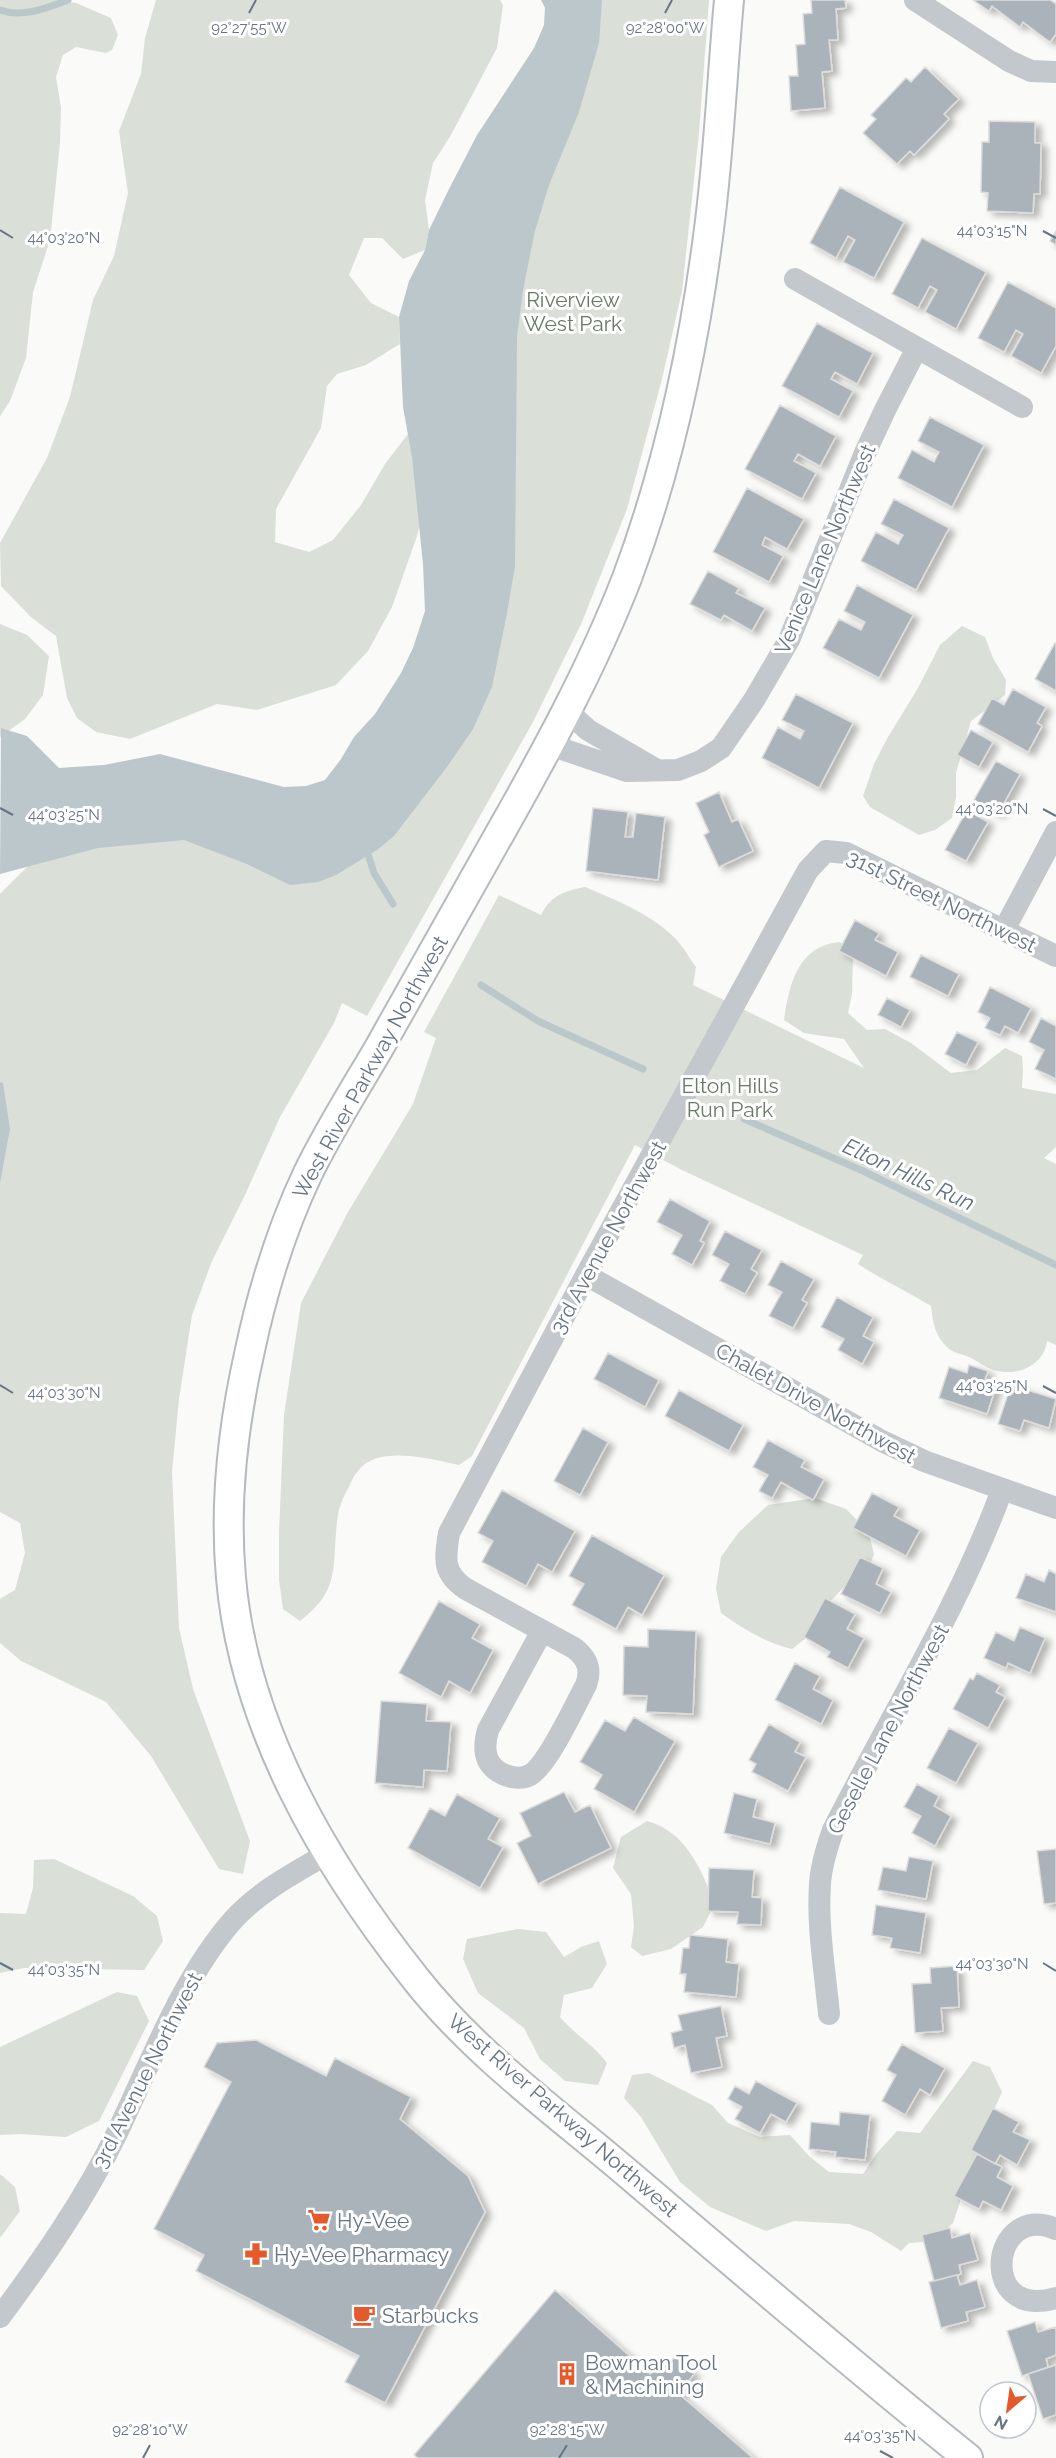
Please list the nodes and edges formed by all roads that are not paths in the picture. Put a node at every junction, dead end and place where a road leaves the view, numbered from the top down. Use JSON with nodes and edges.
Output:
{"nodes":[{"id":1,"x":729,"y":0,"type":"edge"},
{"id":2,"x":915,"y":0,"type":"edge"},
{"id":3,"x":1056,"y":72,"type":"edge"},
{"id":4,"x":795,"y":279,"type":"dead end"},
{"id":5,"x":917,"y":348,"type":"junction"},
{"id":6,"x":1022,"y":407,"type":"dead end"},
{"id":7,"x":567,"y":711,"type":"junction"},
{"id":8,"x":550,"y":745,"type":"junction"},
{"id":9,"x":658,"y":771,"type":"junction"},
{"id":10,"x":1056,"y":832,"type":"edge"},
{"id":11,"x":826,"y":851,"type":"joint"},
{"id":12,"x":1004,"y":930,"type":"junction"},
{"id":13,"x":1056,"y":956,"type":"edge"},
{"id":14,"x":586,"y":1275,"type":"junction"},
{"id":15,"x":1002,"y":1490,"type":"junction"},
{"id":16,"x":1056,"y":1508,"type":"edge"},
{"id":17,"x":542,"y":1631,"type":"junction"},
{"id":18,"x":327,"y":1854,"type":"junction"},
{"id":19,"x":828,"y":2014,"type":"dead end"},
{"id":20,"x":1056,"y":2229,"type":"edge"},
{"id":21,"x":1056,"y":2298,"type":"edge"},
{"id":22,"x":0,"y":2317,"type":"edge"},
{"id":23,"x":968,"y":2458,"type":"edge"}],
"edges":[{"from":1,"to":7,"type":"main road","name":"West River Parkway Northwest"},
{"from":2,"to":3,"type":"street"},
{"from":4,"to":5,"type":"street"},
{"from":5,"to":6,"type":"street"},
{"from":5,"to":9,"type":"street","name":"Venice Lane Northwest"},
{"from":7,"to":8,"type":"main road","name":"West River Parkway Northwest"},
{"from":7,"to":9,"type":"street"},
{"from":8,"to":9,"type":"street","name":"Venice Lane Northwest"},
{"from":8,"to":18,"type":"main road","name":"West River Parkway Northwest"},
{"from":10,"to":12,"type":"street"},
{"from":11,"to":12,"type":"street","name":"31st Street Northwest"},
{"from":11,"to":14,"type":"street","name":"3rd Avenue Northwest"},
{"from":12,"to":13,"type":"street","name":"31st Street Northwest"},
{"from":14,"to":15,"type":"street","name":"Chalet Drive Northwest"},
{"from":14,"to":17,"type":"street","name":"3rd Avenue Northwest"},
{"from":15,"to":16,"type":"street","name":"Chalet Drive Northwest"},
{"from":15,"to":19,"type":"street","name":"Geselle Lane Northwest"},
{"from":17,"to":17,"type":"street"},
{"from":18,"to":22,"type":"street","name":"3rd Avenue Northwest"},
{"from":18,"to":23,"type":"main road","name":"West River Parkway Northwest"},
{"from":20,"to":21,"type":"street"}]}
